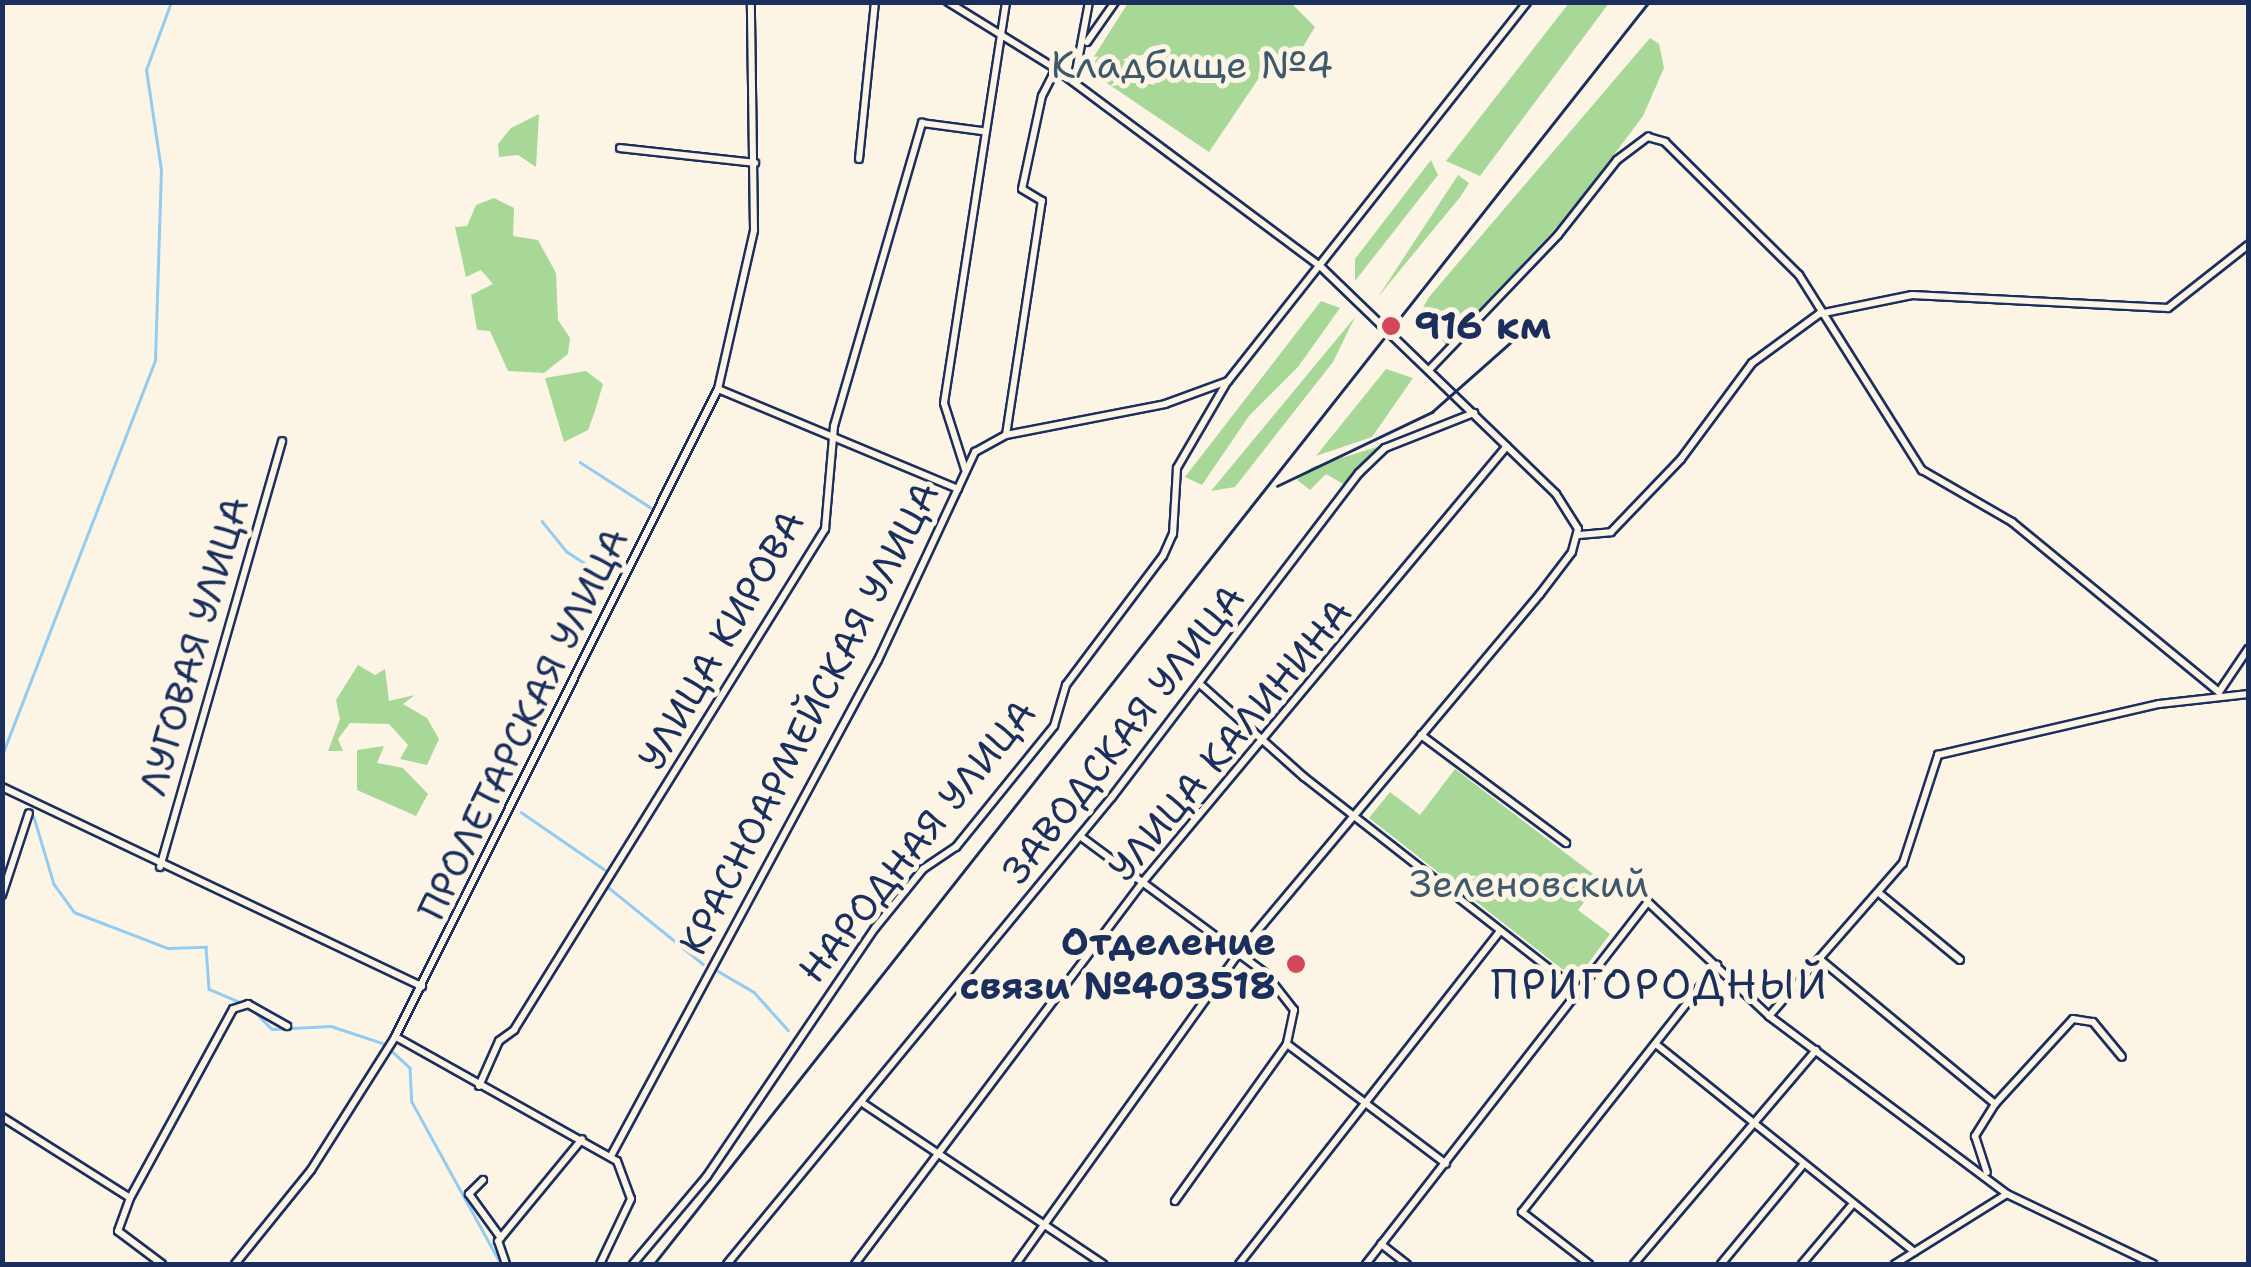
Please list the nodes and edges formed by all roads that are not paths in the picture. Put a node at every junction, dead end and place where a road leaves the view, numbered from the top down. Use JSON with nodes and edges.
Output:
{"nodes":[{"id":1,"x":751,"y":2,"type":"edge"},
{"id":2,"x":875,"y":2,"type":"edge"},
{"id":3,"x":948,"y":2,"type":"edge"},
{"id":4,"x":1006,"y":2,"type":"edge"},
{"id":5,"x":1089,"y":2,"type":"edge"},
{"id":6,"x":1115,"y":2,"type":"edge"},
{"id":7,"x":1527,"y":2,"type":"edge"},
{"id":8,"x":1000,"y":35,"type":"junction"},
{"id":9,"x":1085,"y":46,"type":"junction"},
{"id":10,"x":1056,"y":69,"type":"junction"},
{"id":11,"x":1074,"y":82,"type":"junction"},
{"id":12,"x":982,"y":132,"type":"junction"},
{"id":13,"x":620,"y":148,"type":"dead end"},
{"id":14,"x":859,"y":159,"type":"dead end"},
{"id":15,"x":756,"y":163,"type":"junction"},
{"id":16,"x":2248,"y":245,"type":"edge"},
{"id":17,"x":1320,"y":266,"type":"junction"},
{"id":18,"x":1819,"y":314,"type":"junction"},
{"id":19,"x":1430,"y":369,"type":"junction"},
{"id":20,"x":1228,"y":381,"type":"junction"},
{"id":21,"x":718,"y":388,"type":"junction"},
{"id":22,"x":1474,"y":412,"type":"junction"},
{"id":23,"x":1006,"y":435,"type":"junction"},
{"id":24,"x":839,"y":439,"type":"junction"},
{"id":25,"x":282,"y":441,"type":"dead end"},
{"id":26,"x":1507,"y":446,"type":"junction"},
{"id":27,"x":965,"y":470,"type":"junction"},
{"id":28,"x":958,"y":489,"type":"junction"},
{"id":29,"x":1578,"y":535,"type":"junction"},
{"id":30,"x":2248,"y":649,"type":"edge"},
{"id":31,"x":1202,"y":685,"type":"junction"},
{"id":32,"x":2219,"y":692,"type":"junction"},
{"id":33,"x":2248,"y":694,"type":"edge"},
{"id":34,"x":1421,"y":735,"type":"junction"},
{"id":35,"x":1263,"y":743,"type":"junction"},
{"id":36,"x":2,"y":788,"type":"edge"},
{"id":37,"x":29,"y":812,"type":"dead end"},
{"id":38,"x":1353,"y":814,"type":"junction"},
{"id":39,"x":1080,"y":836,"type":"junction"},
{"id":40,"x":1566,"y":843,"type":"dead end"},
{"id":41,"x":160,"y":867,"type":"junction"},
{"id":42,"x":1142,"y":883,"type":"junction"},
{"id":43,"x":1879,"y":893,"type":"junction"},
{"id":44,"x":2,"y":895,"type":"edge"},
{"id":45,"x":1500,"y":931,"type":"junction"},
{"id":46,"x":1238,"y":954,"type":"junction"},
{"id":47,"x":1821,"y":960,"type":"junction"},
{"id":48,"x":1960,"y":960,"type":"dead end"},
{"id":49,"x":1718,"y":965,"type":"junction"},
{"id":50,"x":422,"y":986,"type":"junction"},
{"id":51,"x":1578,"y":990,"type":"junction"},
{"id":52,"x":1769,"y":1016,"type":"junction"},
{"id":53,"x":287,"y":1026,"type":"dead end"},
{"id":54,"x":395,"y":1037,"type":"junction"},
{"id":55,"x":1286,"y":1044,"type":"junction"},
{"id":56,"x":1657,"y":1045,"type":"junction"},
{"id":57,"x":1816,"y":1050,"type":"junction"},
{"id":58,"x":2122,"y":1057,"type":"dead end"},
{"id":59,"x":479,"y":1086,"type":"junction"},
{"id":60,"x":1365,"y":1102,"type":"junction"},
{"id":61,"x":864,"y":1104,"type":"junction"},
{"id":62,"x":1995,"y":1104,"type":"junction"},
{"id":63,"x":2,"y":1117,"type":"edge"},
{"id":64,"x":1751,"y":1124,"type":"junction"},
{"id":65,"x":582,"y":1139,"type":"junction"},
{"id":66,"x":936,"y":1152,"type":"junction"},
{"id":67,"x":611,"y":1156,"type":"junction"},
{"id":68,"x":1446,"y":1164,"type":"junction"},
{"id":69,"x":1802,"y":1166,"type":"junction"},
{"id":70,"x":1990,"y":1178,"type":"junction"},
{"id":71,"x":483,"y":1180,"type":"dead end"},
{"id":72,"x":2007,"y":1194,"type":"junction"},
{"id":73,"x":130,"y":1198,"type":"junction"},
{"id":74,"x":1175,"y":1201,"type":"dead end"},
{"id":75,"x":1850,"y":1206,"type":"junction"},
{"id":76,"x":1045,"y":1222,"type":"junction"},
{"id":77,"x":501,"y":1238,"type":"junction"},
{"id":78,"x":1381,"y":1244,"type":"junction"},
{"id":79,"x":1914,"y":1252,"type":"junction"},
{"id":80,"x":162,"y":1264,"type":"edge"},
{"id":81,"x":235,"y":1264,"type":"edge"},
{"id":82,"x":506,"y":1264,"type":"edge"},
{"id":83,"x":600,"y":1264,"type":"edge"},
{"id":84,"x":633,"y":1264,"type":"edge"},
{"id":85,"x":726,"y":1264,"type":"edge"},
{"id":86,"x":855,"y":1264,"type":"edge"},
{"id":87,"x":1016,"y":1264,"type":"edge"},
{"id":88,"x":1103,"y":1264,"type":"edge"},
{"id":89,"x":1239,"y":1264,"type":"edge"},
{"id":90,"x":1366,"y":1264,"type":"edge"},
{"id":91,"x":1407,"y":1264,"type":"edge"},
{"id":92,"x":1589,"y":1264,"type":"edge"},
{"id":93,"x":1634,"y":1264,"type":"edge"},
{"id":94,"x":1721,"y":1264,"type":"edge"},
{"id":95,"x":1802,"y":1264,"type":"edge"},
{"id":96,"x":1896,"y":1264,"type":"edge"},
{"id":97,"x":2153,"y":1264,"type":"edge"}],
"edges":[{"from":1,"to":15,"type":"street","name":"ПРОЛЕТАРСКАЯ УЛИЦА"},
{"from":2,"to":14,"type":"street"},
{"from":3,"to":8,"type":"street"},
{"from":4,"to":8,"type":"street","name":"КРАСНОАРМЕЙСКАЯ УЛИЦА"},
{"from":5,"to":9,"type":"street"},
{"from":6,"to":9,"type":"street"},
{"from":7,"to":17,"type":"street","name":"НАРОДНАЯ УЛИЦА"},
{"from":8,"to":10,"type":"street"},
{"from":8,"to":12,"type":"street","name":"КРАСНОАРМЕЙСКАЯ УЛИЦА"},
{"from":9,"to":11,"type":"street"},
{"from":10,"to":11,"type":"street"},
{"from":10,"to":23,"type":"street"},
{"from":11,"to":17,"type":"street"},
{"from":12,"to":24,"type":"street","name":"УЛИЦА КИРОВА"},
{"from":12,"to":27,"type":"street","name":"КРАСНОАРМЕЙСКАЯ УЛИЦА"},
{"from":13,"to":15,"type":"street"},
{"from":15,"to":21,"type":"street","name":"ПРОЛЕТАРСКАЯ УЛИЦА"},
{"from":16,"to":18,"type":"street"},
{"from":17,"to":19,"type":"street"},
{"from":17,"to":20,"type":"street","name":"НАРОДНАЯ УЛИЦА"},
{"from":18,"to":19,"type":"street"},
{"from":18,"to":29,"type":"street"},
{"from":18,"to":32,"type":"street"},
{"from":19,"to":22,"type":"street"},
{"from":20,"to":23,"type":"street"},
{"from":20,"to":84,"type":"street","name":"НАРОДНАЯ УЛИЦА"},
{"from":21,"to":24,"type":"street"},
{"from":21,"to":50,"type":"street","name":"ПРОЛЕТАРСКАЯ УЛИЦА"},
{"from":22,"to":26,"type":"street"},
{"from":22,"to":31,"type":"street","name":"ЗАВОДСКАЯ УЛИЦА"},
{"from":23,"to":27,"type":"street"},
{"from":24,"to":28,"type":"street"},
{"from":24,"to":59,"type":"street","name":"УЛИЦА КИРОВА"},
{"from":25,"to":41,"type":"street","name":"ЛУГОВАЯ УЛИЦА"},
{"from":26,"to":29,"type":"street"},
{"from":26,"to":35,"type":"street","name":"УЛИЦА КАЛИНИНА"},
{"from":27,"to":28,"type":"street","name":"КРАСНОАРМЕЙСКАЯ УЛИЦА"},
{"from":28,"to":67,"type":"street","name":"КРАСНОАРМЕЙСКАЯ УЛИЦА"},
{"from":29,"to":34,"type":"street"},
{"from":30,"to":32,"type":"street"},
{"from":31,"to":35,"type":"street"},
{"from":31,"to":39,"type":"street","name":"ЗАВОДСКАЯ УЛИЦА"},
{"from":32,"to":33,"type":"street"},
{"from":32,"to":43,"type":"street"},
{"from":34,"to":38,"type":"street"},
{"from":34,"to":40,"type":"street"},
{"from":35,"to":38,"type":"street"},
{"from":35,"to":42,"type":"street","name":"УЛИЦА КАЛИНИНА"},
{"from":36,"to":41,"type":"street"},
{"from":37,"to":44,"type":"street"},
{"from":38,"to":45,"type":"street"},
{"from":38,"to":46,"type":"street"},
{"from":39,"to":42,"type":"street"},
{"from":39,"to":61,"type":"street","name":"ЗАВОДСКАЯ УЛИЦА"},
{"from":41,"to":50,"type":"street"},
{"from":42,"to":46,"type":"street"},
{"from":42,"to":66,"type":"street","name":"УЛИЦА КАЛИНИНА"},
{"from":43,"to":47,"type":"street"},
{"from":43,"to":48,"type":"street"},
{"from":45,"to":51,"type":"street"},
{"from":45,"to":60,"type":"street"},
{"from":46,"to":55,"type":"street"},
{"from":46,"to":76,"type":"street"},
{"from":47,"to":52,"type":"street"},
{"from":47,"to":62,"type":"street"},
{"from":49,"to":51,"type":"street"},
{"from":49,"to":52,"type":"street"},
{"from":49,"to":56,"type":"street"},
{"from":50,"to":54,"type":"street","name":"ПРОЛЕТАРСКАЯ УЛИЦА"},
{"from":51,"to":68,"type":"street"},
{"from":52,"to":57,"type":"street"},
{"from":53,"to":73,"type":"street"},
{"from":54,"to":59,"type":"street"},
{"from":54,"to":81,"type":"street","name":"ПРОЛЕТАРСКАЯ УЛИЦА"},
{"from":55,"to":60,"type":"street"},
{"from":55,"to":74,"type":"street"},
{"from":56,"to":64,"type":"street"},
{"from":56,"to":92,"type":"street"},
{"from":57,"to":64,"type":"street"},
{"from":57,"to":70,"type":"street"},
{"from":58,"to":62,"type":"street"},
{"from":59,"to":65,"type":"street"},
{"from":60,"to":68,"type":"street"},
{"from":60,"to":89,"type":"street"},
{"from":61,"to":66,"type":"street"},
{"from":61,"to":85,"type":"street","name":"ЗАВОДСКАЯ УЛИЦА"},
{"from":62,"to":70,"type":"street"},
{"from":63,"to":73,"type":"street"},
{"from":64,"to":69,"type":"street"},
{"from":64,"to":93,"type":"street"},
{"from":65,"to":67,"type":"street"},
{"from":65,"to":77,"type":"street"},
{"from":66,"to":76,"type":"street"},
{"from":66,"to":86,"type":"street","name":"УЛИЦА КАЛИНИНА"},
{"from":67,"to":83,"type":"street"},
{"from":68,"to":78,"type":"street"},
{"from":69,"to":75,"type":"street"},
{"from":69,"to":94,"type":"street"},
{"from":70,"to":72,"type":"street"},
{"from":71,"to":77,"type":"street"},
{"from":72,"to":79,"type":"street"},
{"from":72,"to":97,"type":"street"},
{"from":73,"to":80,"type":"street"},
{"from":75,"to":79,"type":"street"},
{"from":75,"to":95,"type":"street"},
{"from":76,"to":87,"type":"street"},
{"from":76,"to":88,"type":"street"},
{"from":77,"to":82,"type":"street"},
{"from":78,"to":90,"type":"street"},
{"from":78,"to":91,"type":"street"},
{"from":79,"to":96,"type":"street"}]}
